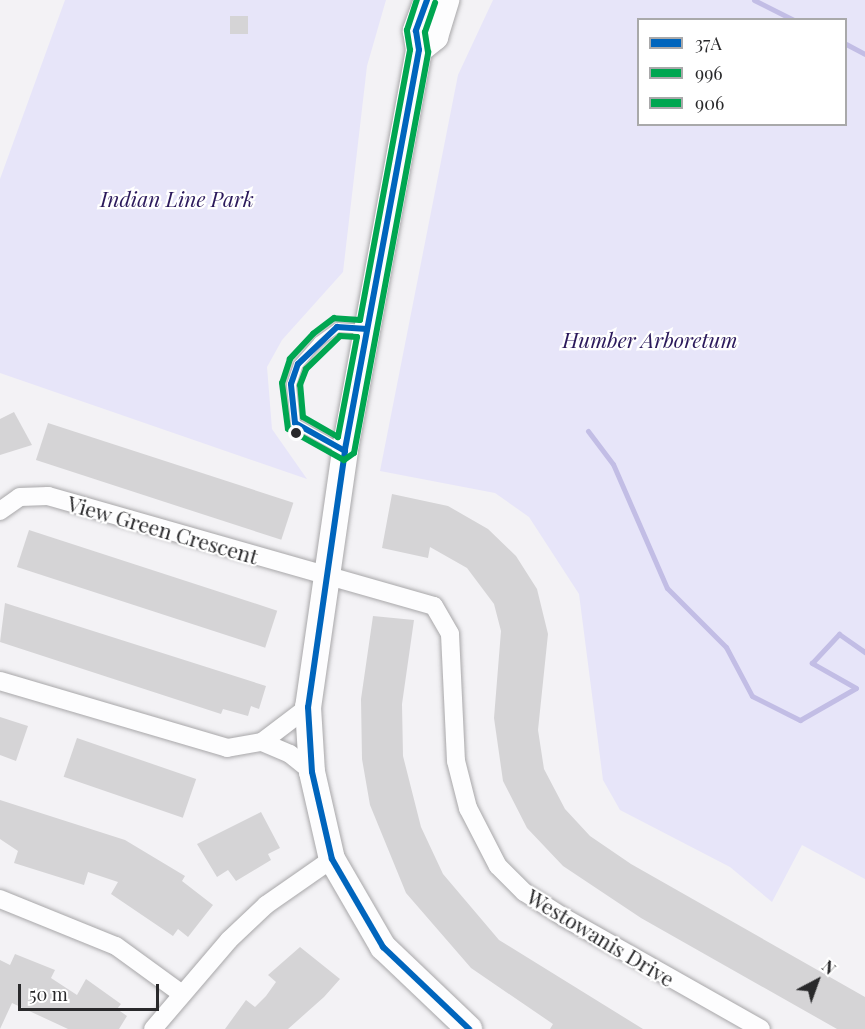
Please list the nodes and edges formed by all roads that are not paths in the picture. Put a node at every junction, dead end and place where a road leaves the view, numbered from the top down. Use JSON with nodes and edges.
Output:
{"nodes":[{"id":1,"x":427,"y":0,"type":"edge"},
{"id":2,"x":446,"y":0,"type":"edge"},
{"id":3,"x":419,"y":50,"type":"junction"},
{"id":4,"x":367,"y":329,"type":"junction"},
{"id":5,"x":345,"y":451,"type":"junction"},
{"id":6,"x":0,"y":511,"type":"edge"},
{"id":7,"x":330,"y":575,"type":"junction"},
{"id":8,"x":0,"y":681,"type":"edge"},
{"id":9,"x":309,"y":707,"type":"junction"},
{"id":10,"x":262,"y":742,"type":"junction"},
{"id":11,"x":312,"y":772,"type":"junction"},
{"id":12,"x":332,"y":860,"type":"junction"},
{"id":13,"x":0,"y":899,"type":"edge"},
{"id":14,"x":182,"y":994,"type":"junction"},
{"id":15,"x":461,"y":1027,"type":"edge"},
{"id":16,"x":153,"y":1029,"type":"edge"},
{"id":17,"x":761,"y":1029,"type":"edge"}],
"edges":[{"from":1,"to":3,"type":"street"},
{"from":2,"to":3,"type":"street"},
{"from":3,"to":4,"type":"street"},
{"from":4,"to":5,"type":"street"},
{"from":4,"to":5,"type":"lane"},
{"from":5,"to":7,"type":"street"},
{"from":6,"to":7,"type":"street","name":"View Green Crescent"},
{"from":7,"to":9,"type":"street"},
{"from":7,"to":17,"type":"street","name":"Westowanis Drive"},
{"from":8,"to":10,"type":"street"},
{"from":9,"to":10,"type":"street"},
{"from":9,"to":11,"type":"street"},
{"from":10,"to":11,"type":"street"},
{"from":11,"to":12,"type":"street"},
{"from":12,"to":14,"type":"street"},
{"from":12,"to":15,"type":"street"},
{"from":13,"to":14,"type":"street"},
{"from":14,"to":16,"type":"street"}]}
